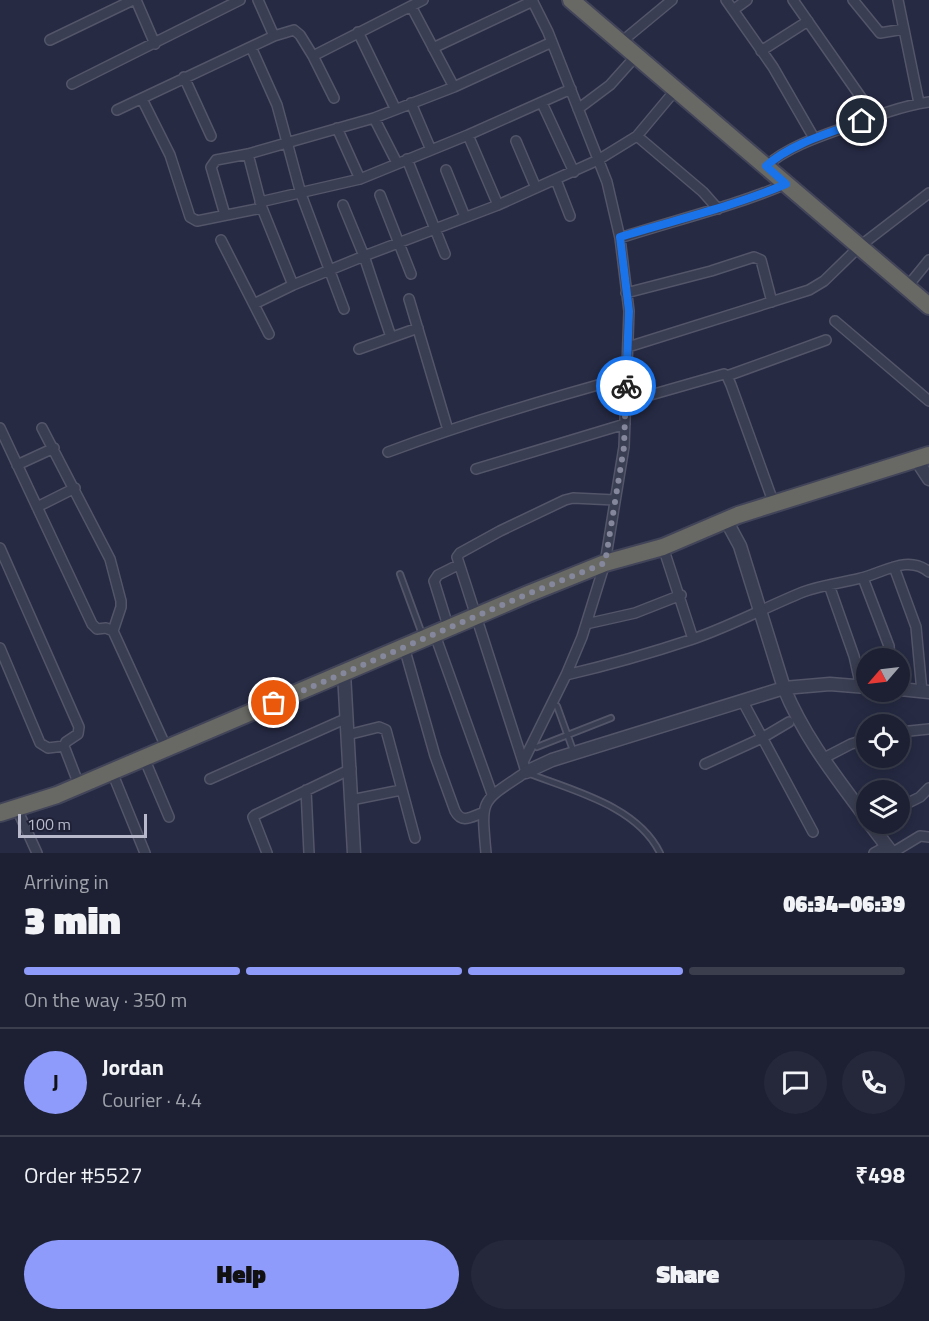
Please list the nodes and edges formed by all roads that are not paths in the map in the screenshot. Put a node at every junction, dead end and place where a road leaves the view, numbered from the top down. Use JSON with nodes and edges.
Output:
{"nodes":[{"id":1,"x":134,"y":0,"type":"edge"},
{"id":2,"x":240,"y":0,"type":"edge"},
{"id":3,"x":258,"y":0,"type":"edge"},
{"id":4,"x":423,"y":0,"type":"edge"},
{"id":5,"x":571,"y":0,"type":"edge"},
{"id":6,"x":583,"y":0,"type":"edge"},
{"id":7,"x":672,"y":0,"type":"edge"},
{"id":8,"x":726,"y":0,"type":"edge"},
{"id":9,"x":747,"y":0,"type":"edge"},
{"id":10,"x":793,"y":0,"type":"edge"},
{"id":11,"x":854,"y":0,"type":"edge"},
{"id":12,"x":898,"y":0,"type":"edge"},
{"id":13,"x":532,"y":1,"type":"edge"},
{"id":14,"x":411,"y":6,"type":"junction"},
{"id":15,"x":733,"y":10,"type":"junction"},
{"id":16,"x":808,"y":21,"type":"junction"},
{"id":17,"x":904,"y":29,"type":"junction"},
{"id":18,"x":358,"y":32,"type":"junction"},
{"id":19,"x":274,"y":36,"type":"junction"},
{"id":20,"x":50,"y":40,"type":"dead end"},
{"id":21,"x":623,"y":40,"type":"junction"},
{"id":22,"x":552,"y":42,"type":"junction"},
{"id":23,"x":155,"y":44,"type":"junction"},
{"id":24,"x":251,"y":47,"type":"junction"},
{"id":25,"x":433,"y":48,"type":"junction"},
{"id":26,"x":761,"y":51,"type":"junction"},
{"id":27,"x":313,"y":56,"type":"junction"},
{"id":28,"x":636,"y":56,"type":"junction"},
{"id":29,"x":184,"y":77,"type":"junction"},
{"id":30,"x":72,"y":84,"type":"dead end"},
{"id":31,"x":454,"y":87,"type":"junction"},
{"id":32,"x":678,"y":87,"type":"junction"},
{"id":33,"x":571,"y":89,"type":"junction"},
{"id":34,"x":334,"y":98,"type":"dead end"},
{"id":35,"x":142,"y":99,"type":"junction"},
{"id":36,"x":929,"y":102,"type":"edge"},
{"id":37,"x":411,"y":103,"type":"junction"},
{"id":38,"x":542,"y":103,"type":"junction"},
{"id":39,"x":919,"y":103,"type":"junction"},
{"id":40,"x":395,"y":108,"type":"junction"},
{"id":41,"x":578,"y":109,"type":"junction"},
{"id":42,"x":117,"y":110,"type":"dead end"},
{"id":43,"x":874,"y":116,"type":"junction"},
{"id":44,"x":374,"y":118,"type":"junction"},
{"id":45,"x":338,"y":128,"type":"junction"},
{"id":46,"x":468,"y":135,"type":"junction"},
{"id":47,"x":210,"y":136,"type":"dead end"},
{"id":48,"x":637,"y":136,"type":"junction"},
{"id":49,"x":814,"y":138,"type":"junction"},
{"id":50,"x":516,"y":141,"type":"dead end"},
{"id":51,"x":287,"y":142,"type":"junction"},
{"id":52,"x":431,"y":150,"type":"junction"},
{"id":53,"x":248,"y":154,"type":"junction"},
{"id":54,"x":407,"y":159,"type":"junction"},
{"id":55,"x":598,"y":160,"type":"junction"},
{"id":56,"x":397,"y":163,"type":"junction"},
{"id":57,"x":769,"y":164,"type":"junction"},
{"id":58,"x":446,"y":170,"type":"dead end"},
{"id":59,"x":574,"y":172,"type":"junction"},
{"id":60,"x":360,"y":179,"type":"junction"},
{"id":61,"x":555,"y":180,"type":"junction"},
{"id":62,"x":786,"y":184,"type":"junction"},
{"id":63,"x":536,"y":188,"type":"junction"},
{"id":64,"x":929,"y":193,"type":"edge"},
{"id":65,"x":301,"y":194,"type":"junction"},
{"id":66,"x":380,"y":195,"type":"dead end"},
{"id":67,"x":261,"y":205,"type":"junction"},
{"id":68,"x":343,"y":205,"type":"dead end"},
{"id":69,"x":498,"y":205,"type":"junction"},
{"id":70,"x":718,"y":209,"type":"junction"},
{"id":71,"x":225,"y":215,"type":"junction"},
{"id":72,"x":570,"y":216,"type":"dead end"},
{"id":73,"x":465,"y":217,"type":"junction"},
{"id":74,"x":435,"y":229,"type":"junction"},
{"id":75,"x":620,"y":237,"type":"junction"},
{"id":76,"x":221,"y":240,"type":"dead end"},
{"id":77,"x":400,"y":242,"type":"junction"},
{"id":78,"x":863,"y":244,"type":"junction"},
{"id":79,"x":445,"y":254,"type":"dead end"},
{"id":80,"x":364,"y":256,"type":"junction"},
{"id":81,"x":929,"y":260,"type":"edge"},
{"id":82,"x":330,"y":271,"type":"junction"},
{"id":83,"x":411,"y":274,"type":"dead end"},
{"id":84,"x":909,"y":284,"type":"junction"},
{"id":85,"x":293,"y":285,"type":"junction"},
{"id":86,"x":626,"y":292,"type":"junction"},
{"id":87,"x":929,"y":295,"type":"edge"},
{"id":88,"x":409,"y":299,"type":"dead end"},
{"id":89,"x":772,"y":302,"type":"junction"},
{"id":90,"x":254,"y":304,"type":"junction"},
{"id":91,"x":929,"y":306,"type":"edge"},
{"id":92,"x":344,"y":309,"type":"dead end"},
{"id":93,"x":836,"y":321,"type":"dead end"},
{"id":94,"x":418,"y":328,"type":"junction"},
{"id":95,"x":269,"y":334,"type":"dead end"},
{"id":96,"x":391,"y":337,"type":"junction"},
{"id":97,"x":826,"y":340,"type":"dead end"},
{"id":98,"x":628,"y":347,"type":"junction"},
{"id":99,"x":359,"y":349,"type":"dead end"},
{"id":100,"x":727,"y":376,"type":"junction"},
{"id":101,"x":627,"y":377,"type":"junction"},
{"id":102,"x":929,"y":401,"type":"edge"},
{"id":103,"x":626,"y":402,"type":"junction"},
{"id":104,"x":625,"y":424,"type":"junction"},
{"id":105,"x":0,"y":428,"type":"edge"},
{"id":106,"x":42,"y":428,"type":"dead end"},
{"id":107,"x":448,"y":430,"type":"junction"},
{"id":108,"x":54,"y":448,"type":"junction"},
{"id":109,"x":388,"y":452,"type":"dead end"},
{"id":110,"x":922,"y":457,"type":"edge"},
{"id":111,"x":17,"y":465,"type":"junction"},
{"id":112,"x":476,"y":469,"type":"dead end"},
{"id":113,"x":929,"y":478,"type":"edge"},
{"id":114,"x":75,"y":488,"type":"junction"},
{"id":115,"x":615,"y":500,"type":"junction"},
{"id":116,"x":774,"y":504,"type":"junction"},
{"id":117,"x":37,"y":507,"type":"junction"},
{"id":118,"x":726,"y":520,"type":"junction"},
{"id":119,"x":663,"y":547,"type":"junction"},
{"id":120,"x":0,"y":548,"type":"edge"},
{"id":121,"x":605,"y":563,"type":"junction"},
{"id":122,"x":458,"y":565,"type":"junction"},
{"id":123,"x":894,"y":567,"type":"junction"},
{"id":124,"x":929,"y":572,"type":"edge"},
{"id":125,"x":400,"y":574,"type":"dead end"},
{"id":126,"x":863,"y":578,"type":"junction"},
{"id":127,"x":829,"y":585,"type":"junction"},
{"id":128,"x":681,"y":595,"type":"junction"},
{"id":129,"x":761,"y":611,"type":"junction"},
{"id":130,"x":475,"y":618,"type":"junction"},
{"id":131,"x":586,"y":624,"type":"junction"},
{"id":132,"x":113,"y":631,"type":"junction"},
{"id":133,"x":436,"y":634,"type":"junction"},
{"id":134,"x":693,"y":639,"type":"junction"},
{"id":135,"x":404,"y":647,"type":"junction"},
{"id":136,"x":0,"y":648,"type":"edge"},
{"id":137,"x":889,"y":648,"type":"edge"},
{"id":138,"x":856,"y":662,"type":"edge"},
{"id":139,"x":344,"y":673,"type":"junction"},
{"id":140,"x":566,"y":675,"type":"junction"},
{"id":141,"x":856,"y":686,"type":"edge"},
{"id":142,"x":784,"y":688,"type":"junction"},
{"id":143,"x":910,"y":690,"type":"edge"},
{"id":144,"x":925,"y":692,"type":"edge"},
{"id":145,"x":742,"y":700,"type":"junction"},
{"id":146,"x":557,"y":706,"type":"dead end"},
{"id":147,"x":611,"y":718,"type":"dead end"},
{"id":148,"x":345,"y":719,"type":"junction"},
{"id":149,"x":789,"y":722,"type":"dead end"},
{"id":150,"x":929,"y":729,"type":"edge"},
{"id":151,"x":910,"y":731,"type":"edge"},
{"id":152,"x":347,"y":735,"type":"junction"},
{"id":153,"x":568,"y":736,"type":"junction"},
{"id":154,"x":762,"y":738,"type":"junction"},
{"id":155,"x":856,"y":743,"type":"edge"},
{"id":156,"x":64,"y":746,"type":"junction"},
{"id":157,"x":537,"y":747,"type":"dead end"},
{"id":158,"x":167,"y":749,"type":"junction"},
{"id":159,"x":574,"y":753,"type":"junction"},
{"id":160,"x":144,"y":758,"type":"junction"},
{"id":161,"x":822,"y":759,"type":"junction"},
{"id":162,"x":705,"y":764,"type":"dead end"},
{"id":163,"x":525,"y":767,"type":"junction"},
{"id":164,"x":351,"y":769,"type":"junction"},
{"id":165,"x":112,"y":772,"type":"junction"},
{"id":166,"x":210,"y":779,"type":"dead end"},
{"id":167,"x":79,"y":786,"type":"junction"},
{"id":168,"x":929,"y":788,"type":"edge"},
{"id":169,"x":306,"y":790,"type":"junction"},
{"id":170,"x":401,"y":790,"type":"junction"},
{"id":171,"x":492,"y":794,"type":"junction"},
{"id":172,"x":351,"y":800,"type":"junction"},
{"id":173,"x":910,"y":802,"type":"edge"},
{"id":174,"x":856,"y":804,"type":"edge"},
{"id":175,"x":5,"y":811,"type":"edge"},
{"id":176,"x":482,"y":813,"type":"junction"},
{"id":177,"x":169,"y":817,"type":"dead end"},
{"id":178,"x":813,"y":832,"type":"dead end"},
{"id":179,"x":877,"y":834,"type":"edge"},
{"id":180,"x":927,"y":835,"type":"edge"},
{"id":181,"x":415,"y":838,"type":"dead end"},
{"id":182,"x":890,"y":851,"type":"edge"},
{"id":183,"x":37,"y":853,"type":"edge"},
{"id":184,"x":145,"y":853,"type":"edge"},
{"id":185,"x":267,"y":853,"type":"edge"},
{"id":186,"x":309,"y":853,"type":"edge"},
{"id":187,"x":354,"y":853,"type":"edge"},
{"id":188,"x":486,"y":853,"type":"edge"},
{"id":189,"x":660,"y":853,"type":"edge"},
{"id":190,"x":874,"y":853,"type":"edge"}],
"edges":[{"from":1,"to":20,"type":"street"},
{"from":1,"to":23,"type":"street"},
{"from":2,"to":23,"type":"street"},
{"from":3,"to":19,"type":"street"},
{"from":4,"to":14,"type":"street"},
{"from":5,"to":21,"type":"highway"},
{"from":6,"to":21,"type":"highway"},
{"from":7,"to":21,"type":"street"},
{"from":8,"to":15,"type":"street"},
{"from":9,"to":15,"type":"street"},
{"from":10,"to":16,"type":"street"},
{"from":11,"to":17,"type":"street"},
{"from":12,"to":17,"type":"street"},
{"from":13,"to":22,"type":"street"},
{"from":13,"to":25,"type":"street"},
{"from":14,"to":18,"type":"street"},
{"from":14,"to":25,"type":"street"},
{"from":15,"to":26,"type":"street"},
{"from":16,"to":26,"type":"street"},
{"from":16,"to":43,"type":"street"},
{"from":17,"to":39,"type":"street"},
{"from":18,"to":27,"type":"street"},
{"from":18,"to":40,"type":"street"},
{"from":19,"to":24,"type":"street"},
{"from":19,"to":27,"type":"street"},
{"from":21,"to":28,"type":"highway"},
{"from":21,"to":32,"type":"highway"},
{"from":22,"to":31,"type":"street"},
{"from":22,"to":33,"type":"street"},
{"from":23,"to":30,"type":"street"},
{"from":24,"to":29,"type":"street"},
{"from":24,"to":51,"type":"street"},
{"from":25,"to":31,"type":"street"},
{"from":26,"to":49,"type":"street"},
{"from":27,"to":34,"type":"street"},
{"from":28,"to":32,"type":"highway"},
{"from":28,"to":41,"type":"street"},
{"from":29,"to":35,"type":"street"},
{"from":29,"to":47,"type":"street"},
{"from":31,"to":37,"type":"street"},
{"from":32,"to":48,"type":"street"},
{"from":32,"to":57,"type":"highway"},
{"from":33,"to":38,"type":"street"},
{"from":33,"to":41,"type":"street"},
{"from":35,"to":42,"type":"street"},
{"from":35,"to":71,"type":"street"},
{"from":36,"to":39,"type":"street"},
{"from":37,"to":40,"type":"street"},
{"from":37,"to":52,"type":"street"},
{"from":38,"to":46,"type":"street"},
{"from":38,"to":59,"type":"street"},
{"from":39,"to":43,"type":"street"},
{"from":40,"to":44,"type":"street"},
{"from":41,"to":55,"type":"street"},
{"from":43,"to":49,"type":"street"},
{"from":44,"to":45,"type":"street"},
{"from":44,"to":56,"type":"street"},
{"from":45,"to":51,"type":"street"},
{"from":45,"to":60,"type":"street"},
{"from":46,"to":52,"type":"street"},
{"from":46,"to":69,"type":"street"},
{"from":48,"to":55,"type":"street"},
{"from":48,"to":70,"type":"street"},
{"from":49,"to":57,"type":"street"},
{"from":50,"to":63,"type":"street"},
{"from":51,"to":53,"type":"street"},
{"from":51,"to":65,"type":"street"},
{"from":52,"to":54,"type":"street"},
{"from":53,"to":67,"type":"street"},
{"from":53,"to":71,"type":"street"},
{"from":54,"to":56,"type":"street"},
{"from":54,"to":74,"type":"street"},
{"from":55,"to":59,"type":"street"},
{"from":55,"to":75,"type":"street"},
{"from":56,"to":60,"type":"street"},
{"from":57,"to":62,"type":"highway"},
{"from":57,"to":78,"type":"highway"},
{"from":58,"to":73,"type":"street"},
{"from":59,"to":61,"type":"street"},
{"from":60,"to":65,"type":"street"},
{"from":61,"to":63,"type":"street"},
{"from":61,"to":72,"type":"street"},
{"from":62,"to":70,"type":"street"},
{"from":62,"to":78,"type":"highway"},
{"from":63,"to":69,"type":"street"},
{"from":64,"to":78,"type":"street"},
{"from":65,"to":67,"type":"street"},
{"from":65,"to":82,"type":"street"},
{"from":66,"to":77,"type":"street"},
{"from":67,"to":71,"type":"street"},
{"from":67,"to":85,"type":"street"},
{"from":68,"to":80,"type":"street"},
{"from":69,"to":73,"type":"street"},
{"from":70,"to":75,"type":"street"},
{"from":73,"to":74,"type":"street"},
{"from":74,"to":77,"type":"street"},
{"from":74,"to":79,"type":"street"},
{"from":75,"to":86,"type":"street"},
{"from":76,"to":90,"type":"street"},
{"from":77,"to":80,"type":"street"},
{"from":77,"to":83,"type":"street"},
{"from":78,"to":84,"type":"highway"},
{"from":78,"to":89,"type":"street"},
{"from":80,"to":82,"type":"street"},
{"from":80,"to":96,"type":"street"},
{"from":81,"to":84,"type":"street"},
{"from":82,"to":85,"type":"street"},
{"from":82,"to":92,"type":"street"},
{"from":84,"to":87,"type":"highway"},
{"from":84,"to":91,"type":"highway"},
{"from":85,"to":90,"type":"street"},
{"from":86,"to":89,"type":"street"},
{"from":86,"to":98,"type":"street"},
{"from":88,"to":94,"type":"street"},
{"from":89,"to":98,"type":"street"},
{"from":90,"to":95,"type":"street"},
{"from":93,"to":102,"type":"street"},
{"from":94,"to":96,"type":"street"},
{"from":94,"to":107,"type":"street"},
{"from":96,"to":99,"type":"street"},
{"from":97,"to":100,"type":"street"},
{"from":98,"to":101,"type":"street"},
{"from":100,"to":103,"type":"street"},
{"from":100,"to":116,"type":"street"},
{"from":101,"to":103,"type":"street"},
{"from":101,"to":107,"type":"street"},
{"from":103,"to":104,"type":"street"},
{"from":104,"to":112,"type":"street"},
{"from":104,"to":115,"type":"street"},
{"from":105,"to":111,"type":"street"},
{"from":106,"to":108,"type":"street"},
{"from":107,"to":109,"type":"street"},
{"from":108,"to":111,"type":"street"},
{"from":108,"to":114,"type":"street"},
{"from":110,"to":113,"type":"street"},
{"from":110,"to":116,"type":"highway"},
{"from":111,"to":117,"type":"street"},
{"from":114,"to":117,"type":"street"},
{"from":114,"to":132,"type":"street"},
{"from":115,"to":121,"type":"street"},
{"from":115,"to":122,"type":"street"},
{"from":116,"to":118,"type":"highway"},
{"from":117,"to":132,"type":"street"},
{"from":118,"to":119,"type":"highway"},
{"from":118,"to":129,"type":"street"},
{"from":119,"to":121,"type":"highway"},
{"from":119,"to":128,"type":"street"},
{"from":120,"to":156,"type":"street"},
{"from":121,"to":130,"type":"highway"},
{"from":121,"to":131,"type":"street"},
{"from":122,"to":130,"type":"street"},
{"from":122,"to":133,"type":"street"},
{"from":123,"to":124,"type":"street"},
{"from":123,"to":126,"type":"street"},
{"from":123,"to":144,"type":"street"},
{"from":125,"to":133,"type":"lane"},
{"from":126,"to":127,"type":"street"},
{"from":126,"to":137,"type":"street"},
{"from":127,"to":129,"type":"street"},
{"from":127,"to":138,"type":"street"},
{"from":128,"to":131,"type":"street"},
{"from":128,"to":134,"type":"street"},
{"from":129,"to":134,"type":"street"},
{"from":129,"to":142,"type":"street"},
{"from":130,"to":133,"type":"highway"},
{"from":130,"to":163,"type":"street"},
{"from":131,"to":140,"type":"street"},
{"from":132,"to":158,"type":"street"},
{"from":133,"to":135,"type":"highway"},
{"from":133,"to":171,"type":"street"},
{"from":134,"to":140,"type":"street"},
{"from":135,"to":139,"type":"highway"},
{"from":135,"to":176,"type":"street"},
{"from":136,"to":156,"type":"street"},
{"from":139,"to":148,"type":"street"},
{"from":139,"to":158,"type":"highway"},
{"from":140,"to":163,"type":"street"},
{"from":141,"to":142,"type":"street"},
{"from":142,"to":145,"type":"street"},
{"from":142,"to":161,"type":"street"},
{"from":143,"to":144,"type":"street"},
{"from":145,"to":154,"type":"street"},
{"from":145,"to":159,"type":"street"},
{"from":146,"to":153,"type":"lane"},
{"from":147,"to":153,"type":"lane"},
{"from":148,"to":152,"type":"street"},
{"from":148,"to":166,"type":"street"},
{"from":149,"to":154,"type":"street"},
{"from":150,"to":151,"type":"street"},
{"from":152,"to":164,"type":"street"},
{"from":152,"to":170,"type":"street"},
{"from":153,"to":157,"type":"lane"},
{"from":153,"to":159,"type":"lane"},
{"from":154,"to":162,"type":"street"},
{"from":154,"to":178,"type":"street"},
{"from":155,"to":161,"type":"street"},
{"from":156,"to":167,"type":"street"},
{"from":158,"to":160,"type":"highway"},
{"from":159,"to":163,"type":"street"},
{"from":160,"to":165,"type":"highway"},
{"from":160,"to":177,"type":"street"},
{"from":161,"to":174,"type":"street"},
{"from":163,"to":171,"type":"street"},
{"from":163,"to":189,"type":"lane"},
{"from":164,"to":169,"type":"street"},
{"from":164,"to":172,"type":"street"},
{"from":165,"to":167,"type":"highway"},
{"from":165,"to":184,"type":"street"},
{"from":167,"to":175,"type":"highway"},
{"from":168,"to":173,"type":"street"},
{"from":169,"to":185,"type":"street"},
{"from":169,"to":186,"type":"street"},
{"from":170,"to":172,"type":"street"},
{"from":170,"to":181,"type":"street"},
{"from":171,"to":176,"type":"street"},
{"from":172,"to":187,"type":"street"},
{"from":175,"to":183,"type":"street"},
{"from":176,"to":188,"type":"street"},
{"from":179,"to":182,"type":"street"},
{"from":180,"to":182,"type":"street"},
{"from":182,"to":190,"type":"street"}]}
